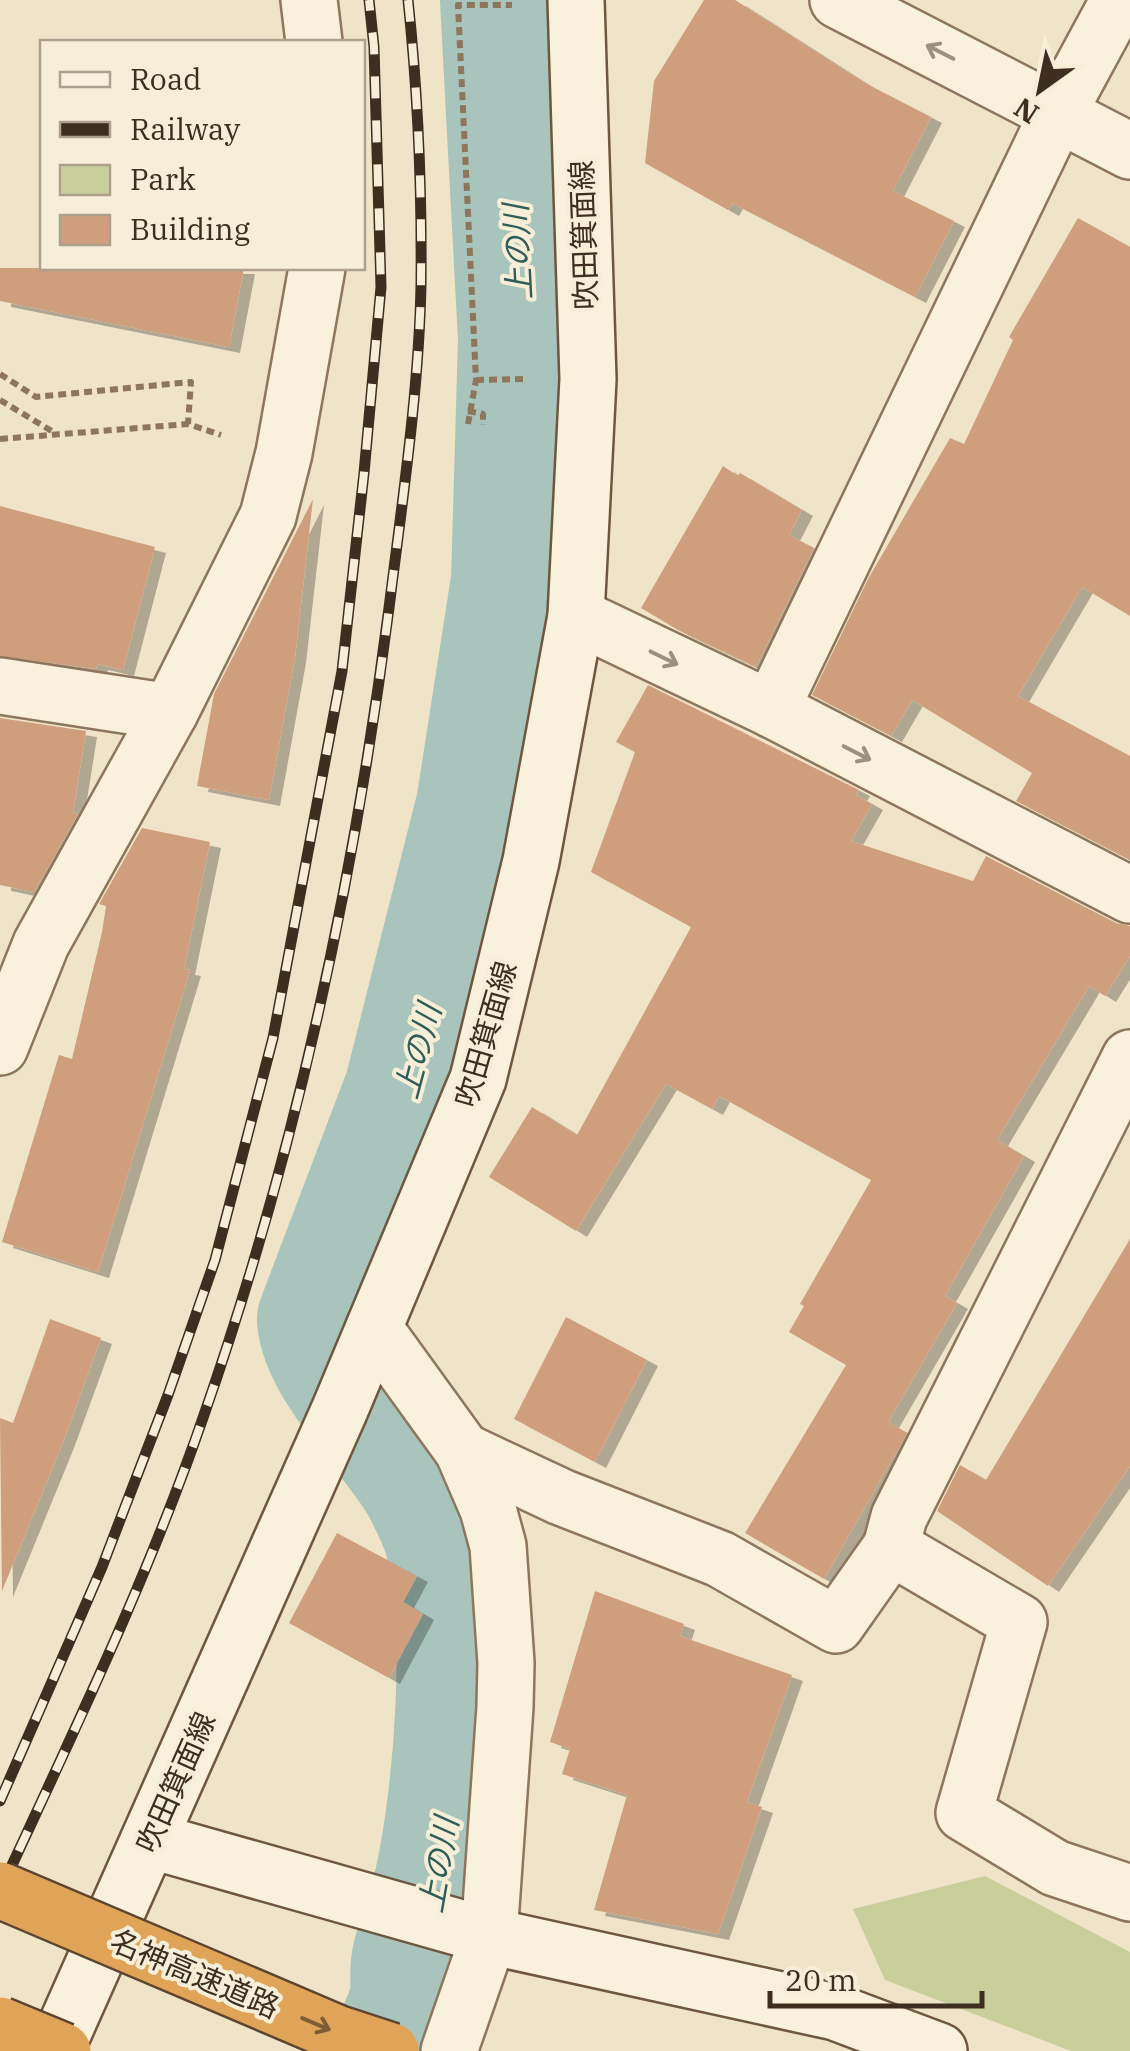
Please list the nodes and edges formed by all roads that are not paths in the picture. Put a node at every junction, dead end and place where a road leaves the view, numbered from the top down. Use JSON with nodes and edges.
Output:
{"nodes":[{"id":1,"x":309,"y":0,"type":"edge"},
{"id":2,"x":838,"y":0,"type":"edge"},
{"id":3,"x":1119,"y":0,"type":"edge"},
{"id":4,"x":551,"y":2,"type":"edge"},
{"id":5,"x":314,"y":40,"type":"edge"},
{"id":6,"x":1058,"y":112,"type":"junction"},
{"id":7,"x":1130,"y":151,"type":"edge"},
{"id":8,"x":317,"y":270,"type":"edge"},
{"id":9,"x":576,"y":616,"type":"junction"},
{"id":10,"x":0,"y":686,"type":"edge"},
{"id":11,"x":771,"y":709,"type":"junction"},
{"id":12,"x":170,"y":712,"type":"junction"},
{"id":13,"x":1130,"y":895,"type":"edge"},
{"id":14,"x":21,"y":938,"type":"edge"},
{"id":15,"x":0,"y":1047,"type":"edge"},
{"id":16,"x":1130,"y":1058,"type":"edge"},
{"id":17,"x":369,"y":1339,"type":"junction"},
{"id":18,"x":463,"y":1452,"type":"junction"},
{"id":19,"x":891,"y":1547,"type":"junction"},
{"id":20,"x":149,"y":1840,"type":"junction"},
{"id":21,"x":0,"y":1890,"type":"edge"},
{"id":22,"x":1130,"y":1893,"type":"edge"},
{"id":23,"x":472,"y":1930,"type":"junction"},
{"id":24,"x":0,"y":2025,"type":"edge"},
{"id":25,"x":55,"y":2051,"type":"edge"},
{"id":26,"x":64,"y":2051,"type":"edge"},
{"id":27,"x":391,"y":2051,"type":"edge"},
{"id":28,"x":449,"y":2051,"type":"edge"},
{"id":29,"x":939,"y":2051,"type":"edge"}],
"edges":[{"from":1,"to":5,"type":"street"},
{"from":6,"to":2,"type":"street","one_way":true},
{"from":3,"to":6,"type":"street"},
{"from":4,"to":9,"type":"street","name":"吹田箕面線"},
{"from":6,"to":7,"type":"street"},
{"from":6,"to":11,"type":"street"},
{"from":8,"to":12,"type":"street"},
{"from":9,"to":11,"type":"street","one_way":true},
{"from":9,"to":17,"type":"street","name":"吹田箕面線"},
{"from":10,"to":12,"type":"street"},
{"from":11,"to":13,"type":"street","one_way":true},
{"from":12,"to":14,"type":"street"},
{"from":14,"to":15,"type":"street"},
{"from":16,"to":19,"type":"street"},
{"from":17,"to":18,"type":"street"},
{"from":17,"to":20,"type":"street","name":"吹田箕面線"},
{"from":18,"to":19,"type":"street"},
{"from":18,"to":23,"type":"street"},
{"from":19,"to":22,"type":"street"},
{"from":20,"to":23,"type":"street"},
{"from":20,"to":25,"type":"street","name":"吹田箕面線"},
{"from":21,"to":27,"type":"highway","name":"名神高速道路","one_way":true,"bridge":true},
{"from":23,"to":28,"type":"street"},
{"from":23,"to":29,"type":"street"},
{"from":24,"to":26,"type":"highway","bridge":true}]}
